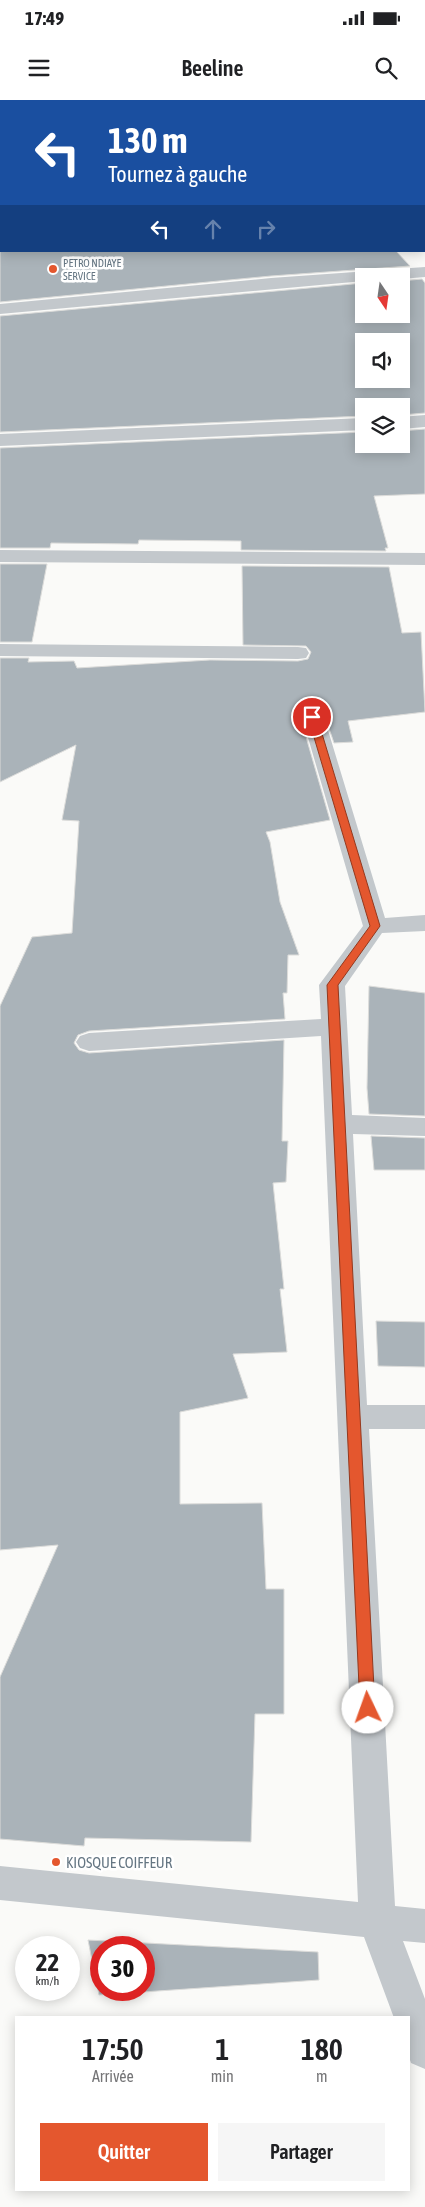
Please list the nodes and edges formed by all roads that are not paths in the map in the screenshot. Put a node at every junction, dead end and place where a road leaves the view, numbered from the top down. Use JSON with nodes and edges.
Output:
{"nodes":[{"id":1,"x":425,"y":272,"type":"edge"},
{"id":2,"x":410,"y":273,"type":"edge"},
{"id":3,"x":355,"y":277,"type":"edge"},
{"id":4,"x":0,"y":309,"type":"edge"},
{"id":5,"x":410,"y":422,"type":"edge"},
{"id":6,"x":425,"y":422,"type":"edge"},
{"id":7,"x":355,"y":424,"type":"edge"},
{"id":8,"x":0,"y":440,"type":"edge"},
{"id":9,"x":0,"y":556,"type":"edge"},
{"id":10,"x":425,"y":559,"type":"edge"},
{"id":11,"x":0,"y":650,"type":"edge"},
{"id":12,"x":298,"y":653,"type":"dead end"},
{"id":13,"x":312,"y":717,"type":"dead end"},
{"id":14,"x":425,"y":923,"type":"edge"},
{"id":15,"x":375,"y":926,"type":"junction"},
{"id":16,"x":334,"y":1027,"type":"junction"},
{"id":17,"x":88,"y":1042,"type":"dead end"},
{"id":18,"x":338,"y":1124,"type":"junction"},
{"id":19,"x":425,"y":1127,"type":"edge"},
{"id":20,"x":425,"y":1416,"type":"edge"},
{"id":21,"x":354,"y":1417,"type":"junction"},
{"id":22,"x":0,"y":1882,"type":"edge"},
{"id":23,"x":377,"y":1921,"type":"junction"},
{"id":24,"x":425,"y":1926,"type":"edge"},
{"id":25,"x":425,"y":2050,"type":"edge"}],
"edges":[{"from":1,"to":2,"type":"street"},
{"from":3,"to":4,"type":"street"},
{"from":5,"to":6,"type":"street"},
{"from":7,"to":8,"type":"street"},
{"from":9,"to":10,"type":"street"},
{"from":11,"to":12,"type":"street"},
{"from":13,"to":15,"type":"street"},
{"from":14,"to":15,"type":"street"},
{"from":15,"to":16,"type":"street"},
{"from":16,"to":17,"type":"street"},
{"from":16,"to":18,"type":"street"},
{"from":18,"to":19,"type":"street"},
{"from":18,"to":21,"type":"street"},
{"from":20,"to":21,"type":"street"},
{"from":21,"to":23,"type":"street"},
{"from":22,"to":23,"type":"street"},
{"from":23,"to":24,"type":"street"},
{"from":23,"to":25,"type":"street"}]}
